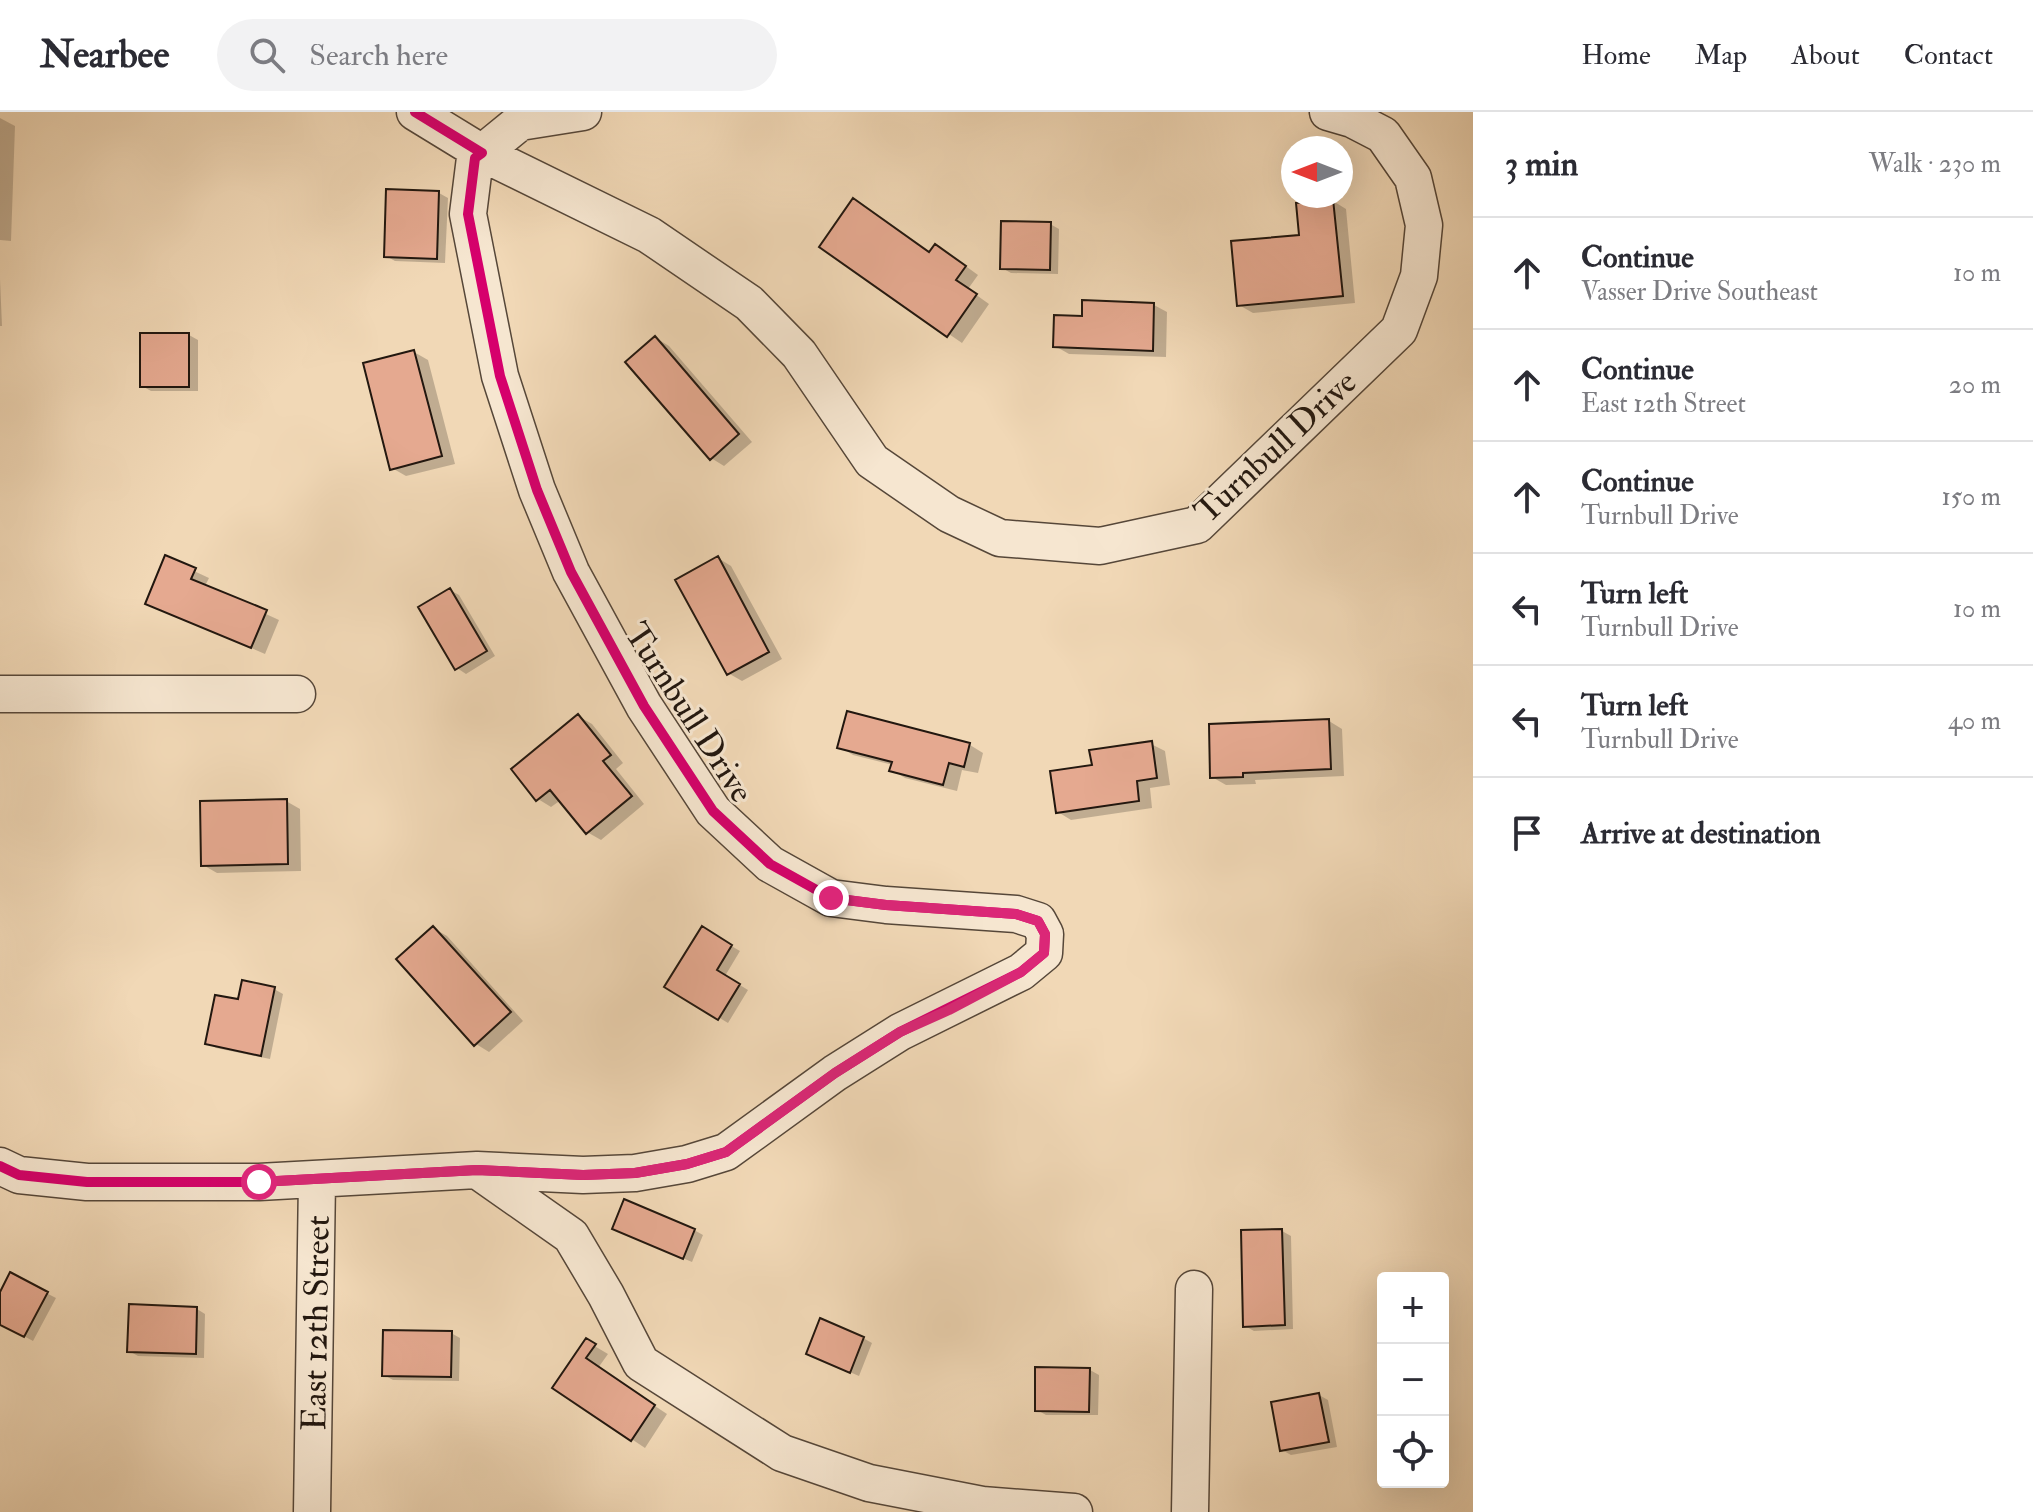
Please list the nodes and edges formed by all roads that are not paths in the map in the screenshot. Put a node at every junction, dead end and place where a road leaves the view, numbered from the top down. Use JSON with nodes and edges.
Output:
{"nodes":[{"id":1,"x":415,"y":112,"type":"edge"},
{"id":2,"x":583,"y":112,"type":"edge"},
{"id":3,"x":1328,"y":112,"type":"edge"},
{"id":4,"x":517,"y":117,"type":"edge"},
{"id":5,"x":482,"y":153,"type":"junction"},
{"id":6,"x":0,"y":694,"type":"edge"},
{"id":7,"x":297,"y":694,"type":"dead end"},
{"id":8,"x":0,"y":1166,"type":"edge"},
{"id":9,"x":477,"y":1170,"type":"junction"},
{"id":10,"x":411,"y":1174,"type":"joint"},
{"id":11,"x":317,"y":1180,"type":"junction"},
{"id":12,"x":1194,"y":1289,"type":"dead end"},
{"id":13,"x":312,"y":1512,"type":"edge"},
{"id":14,"x":1074,"y":1512,"type":"edge"},
{"id":15,"x":1173,"y":1512,"type":"edge"},
{"id":16,"x":1190,"y":1512,"type":"edge"}],
"edges":[{"from":1,"to":5,"type":"street","name":"Turnbull Drive"},
{"from":2,"to":4,"type":"street"},
{"from":3,"to":5,"type":"street","name":"Turnbull Drive"},
{"from":4,"to":5,"type":"street"},
{"from":5,"to":9,"type":"street","name":"Turnbull Drive"},
{"from":6,"to":7,"type":"street"},
{"from":8,"to":11,"type":"street"},
{"from":9,"to":10,"type":"street","name":"Turnbull Drive"},
{"from":9,"to":14,"type":"street"},
{"from":10,"to":11,"type":"street","name":"East 12th Street"},
{"from":11,"to":13,"type":"street","name":"East 12th Street"},
{"from":12,"to":16,"type":"street"},
{"from":15,"to":16,"type":"street"}]}
